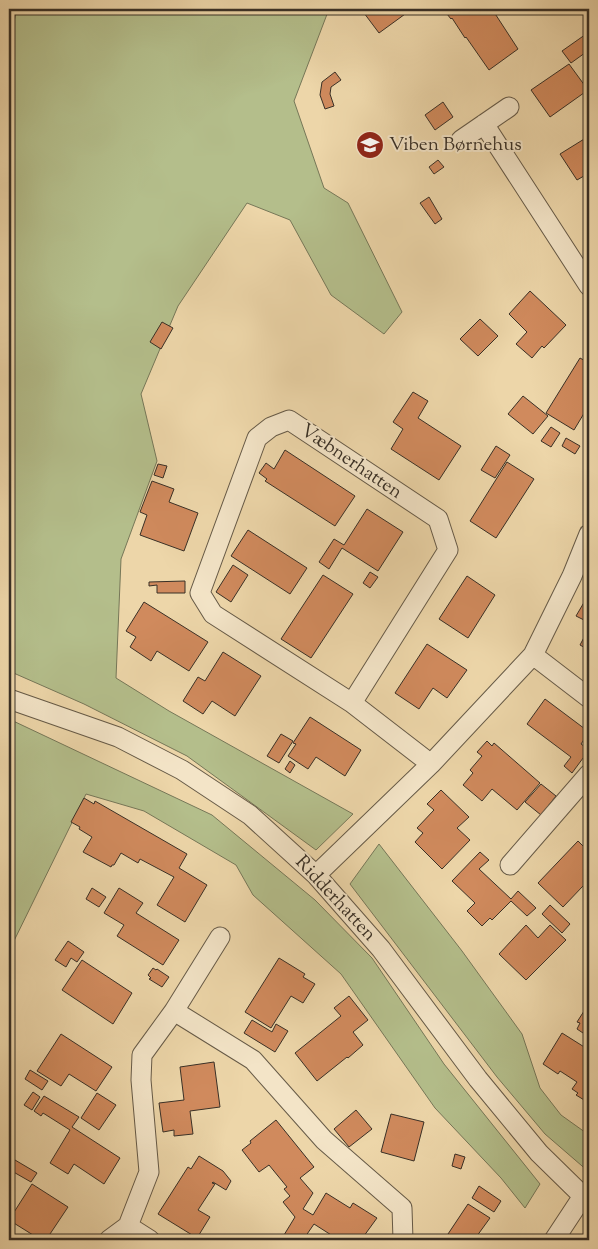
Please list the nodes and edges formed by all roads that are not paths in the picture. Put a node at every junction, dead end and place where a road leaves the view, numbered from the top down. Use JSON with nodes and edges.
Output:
{"nodes":[{"id":1,"x":509,"y":107,"type":"dead end"},
{"id":2,"x":484,"y":124,"type":"junction"},
{"id":3,"x":461,"y":140,"type":"dead end"},
{"id":4,"x":589,"y":286,"type":"edge"},
{"id":5,"x":589,"y":534,"type":"edge"},
{"id":6,"x":533,"y":655,"type":"junction"},
{"id":7,"x":589,"y":698,"type":"edge"},
{"id":8,"x":9,"y":699,"type":"edge"},
{"id":9,"x":352,"y":703,"type":"junction"},
{"id":10,"x":431,"y":764,"type":"junction"},
{"id":11,"x":589,"y":774,"type":"edge"},
{"id":12,"x":510,"y":865,"type":"dead end"},
{"id":13,"x":316,"y":875,"type":"junction"},
{"id":14,"x":220,"y":937,"type":"dead end"},
{"id":15,"x":174,"y":1011,"type":"junction"},
{"id":16,"x":586,"y":1199,"type":"edge"},
{"id":17,"x":128,"y":1226,"type":"junction"},
{"id":18,"x":108,"y":1240,"type":"edge"},
{"id":19,"x":150,"y":1240,"type":"edge"},
{"id":20,"x":404,"y":1240,"type":"edge"},
{"id":21,"x":554,"y":1240,"type":"edge"}],
"edges":[{"from":1,"to":2,"type":"street"},
{"from":2,"to":3,"type":"street"},
{"from":2,"to":4,"type":"street"},
{"from":5,"to":6,"type":"street"},
{"from":6,"to":7,"type":"street"},
{"from":6,"to":10,"type":"street"},
{"from":8,"to":13,"type":"street","name":"Ridderhatten"},
{"from":9,"to":9,"type":"street","name":"Væbnerhatten"},
{"from":9,"to":10,"type":"street","name":"Væbnerhatten"},
{"from":10,"to":13,"type":"street"},
{"from":11,"to":12,"type":"street"},
{"from":13,"to":16,"type":"street","name":"Ridderhatten"},
{"from":14,"to":15,"type":"street"},
{"from":15,"to":17,"type":"street"},
{"from":15,"to":20,"type":"street"},
{"from":16,"to":21,"type":"street","name":"Ridderhatten"},
{"from":17,"to":18,"type":"street"},
{"from":17,"to":19,"type":"street"}]}
